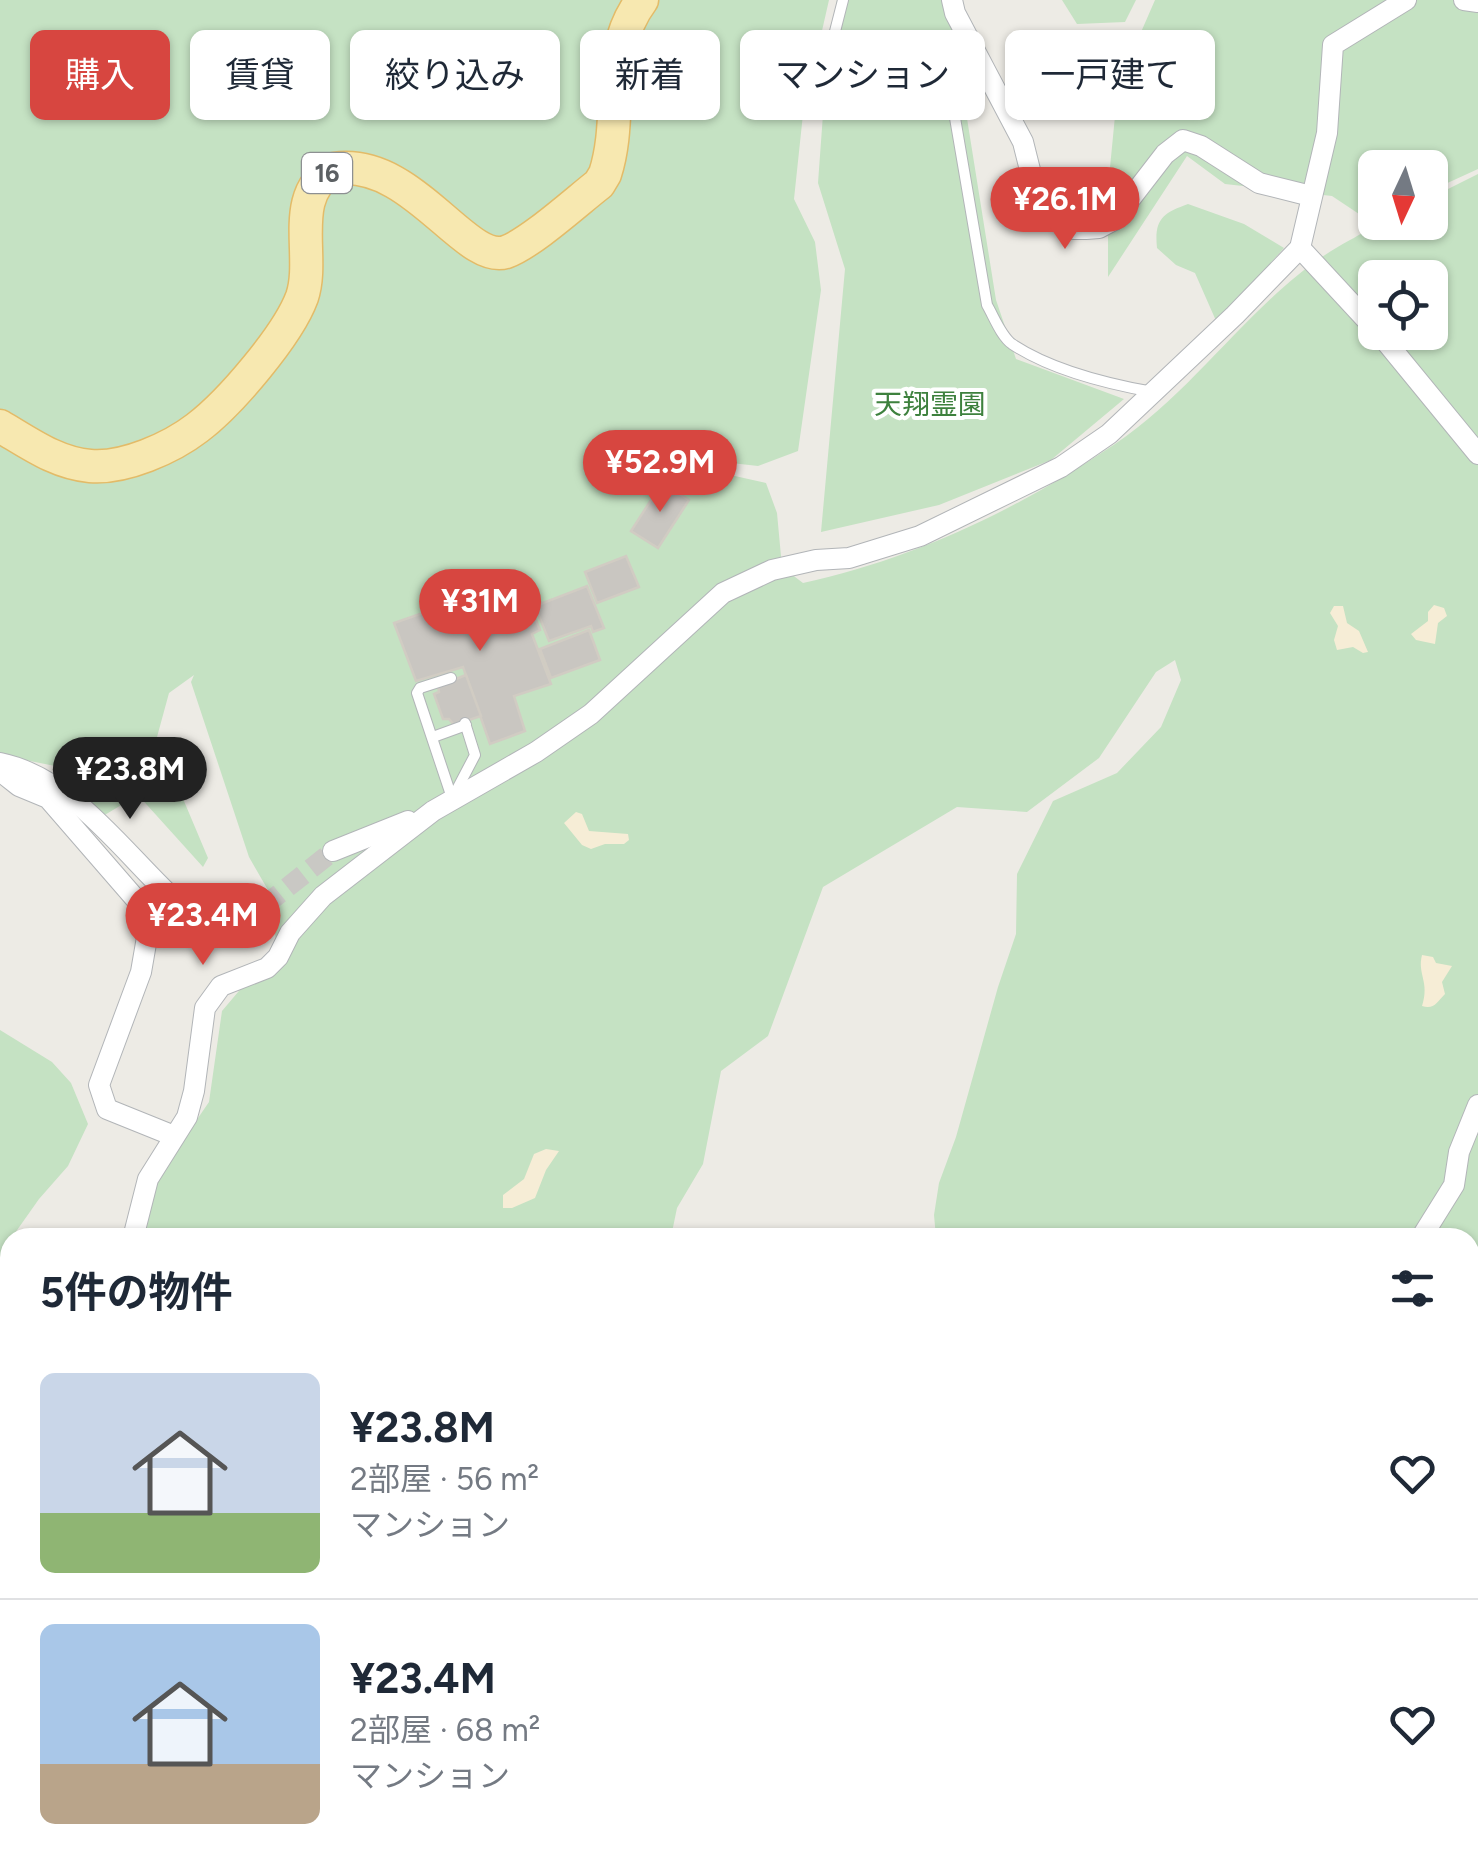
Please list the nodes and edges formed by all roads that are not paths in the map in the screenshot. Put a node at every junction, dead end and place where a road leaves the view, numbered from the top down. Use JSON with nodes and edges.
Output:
{"nodes":[{"id":1,"x":642,"y":0,"type":"edge"},
{"id":2,"x":843,"y":0,"type":"edge"},
{"id":3,"x":952,"y":0,"type":"edge"},
{"id":4,"x":1406,"y":0,"type":"edge"},
{"id":5,"x":1464,"y":0,"type":"edge"},
{"id":6,"x":1478,"y":2,"type":"edge"},
{"id":7,"x":1310,"y":196,"type":"junction"},
{"id":8,"x":1300,"y":248,"type":"junction"},
{"id":9,"x":1358,"y":311,"type":"edge"},
{"id":10,"x":1392,"y":350,"type":"edge"},
{"id":11,"x":1154,"y":392,"type":"junction"},
{"id":12,"x":0,"y":426,"type":"edge"},
{"id":13,"x":1478,"y":454,"type":"edge"},
{"id":14,"x":450,"y":678,"type":"dead end"},
{"id":15,"x":432,"y":737,"type":"junction"},
{"id":16,"x":0,"y":763,"type":"edge"},
{"id":17,"x":0,"y":772,"type":"edge"},
{"id":18,"x":452,"y":798,"type":"junction"},
{"id":19,"x":434,"y":811,"type":"junction"},
{"id":20,"x":332,"y":852,"type":"tunnel mouth"},
{"id":21,"x":264,"y":906,"type":"tunnel mouth"},
{"id":22,"x":1478,"y":1104,"type":"edge"},
{"id":23,"x":174,"y":1136,"type":"junction"},
{"id":24,"x":136,"y":1228,"type":"edge"},
{"id":25,"x":1427,"y":1228,"type":"edge"}],
"edges":[{"from":1,"to":12,"type":"main road","number":"16"},
{"from":2,"to":11,"type":"lane"},
{"from":3,"to":7,"type":"street"},
{"from":4,"to":7,"type":"street"},
{"from":5,"to":6,"type":"street"},
{"from":7,"to":8,"type":"street"},
{"from":8,"to":9,"type":"street"},
{"from":8,"to":11,"type":"street"},
{"from":10,"to":13,"type":"street"},
{"from":11,"to":18,"type":"street"},
{"from":14,"to":15,"type":"lane"},
{"from":15,"to":18,"type":"lane"},
{"from":15,"to":18,"type":"lane"},
{"from":16,"to":21,"type":"street"},
{"from":17,"to":23,"type":"street"},
{"from":18,"to":19,"type":"street"},
{"from":19,"to":20,"type":"street"},
{"from":19,"to":23,"type":"street"},
{"from":22,"to":25,"type":"street"},
{"from":23,"to":24,"type":"street"}]}
